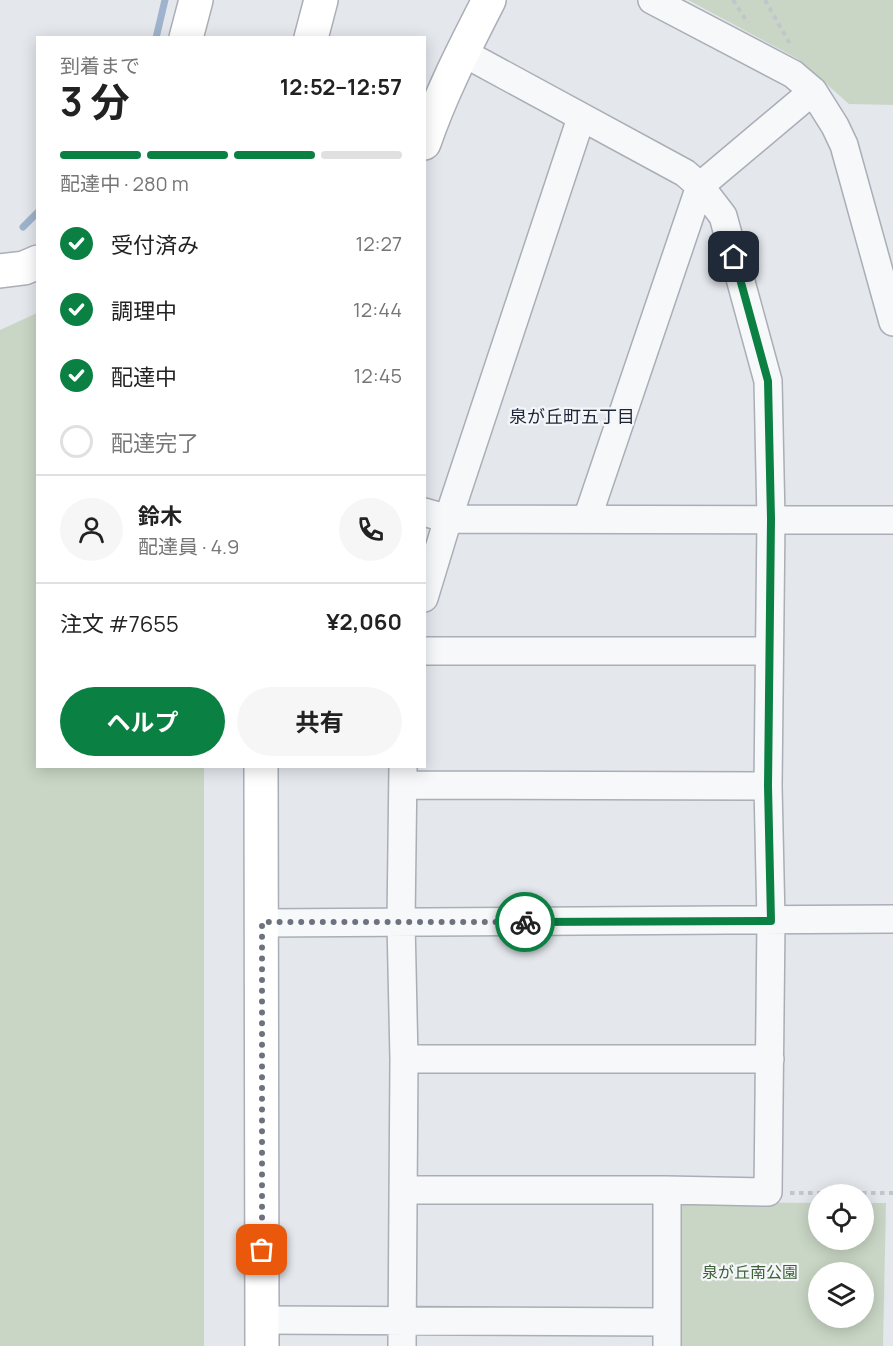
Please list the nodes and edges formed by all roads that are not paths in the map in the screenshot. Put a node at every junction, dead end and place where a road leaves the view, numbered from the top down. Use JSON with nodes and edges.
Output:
{"nodes":[{"id":1,"x":196,"y":0,"type":"edge"},
{"id":2,"x":321,"y":0,"type":"edge"},
{"id":3,"x":489,"y":0,"type":"edge"},
{"id":4,"x":652,"y":0,"type":"edge"},
{"id":5,"x":187,"y":36,"type":"edge"},
{"id":6,"x":312,"y":36,"type":"edge"},
{"id":7,"x":462,"y":52,"type":"junction"},
{"id":8,"x":803,"y":83,"type":"junction"},
{"id":9,"x":581,"y":118,"type":"junction"},
{"id":10,"x":426,"y":137,"type":"edge"},
{"id":11,"x":700,"y":186,"type":"junction"},
{"id":12,"x":36,"y":263,"type":"edge"},
{"id":13,"x":0,"y":271,"type":"edge"},
{"id":14,"x":893,"y":322,"type":"edge"},
{"id":15,"x":436,"y":516,"type":"edge"},
{"id":16,"x":587,"y":519,"type":"junction"},
{"id":17,"x":771,"y":519,"type":"junction"},
{"id":18,"x":893,"y":520,"type":"edge"},
{"id":19,"x":426,"y":584,"type":"edge"},
{"id":20,"x":426,"y":651,"type":"edge"},
{"id":21,"x":769,"y":651,"type":"junction"},
{"id":22,"x":261,"y":768,"type":"edge"},
{"id":23,"x":403,"y":776,"type":"edge"},
{"id":24,"x":768,"y":786,"type":"junction"},
{"id":25,"x":893,"y":919,"type":"edge"},
{"id":26,"x":771,"y":921,"type":"junction"},
{"id":27,"x":262,"y":922,"type":"junction"},
{"id":28,"x":400,"y":922,"type":"junction"},
{"id":29,"x":404,"y":1059,"type":"junction"},
{"id":30,"x":770,"y":1059,"type":"junction"},
{"id":31,"x":403,"y":1190,"type":"junction"},
{"id":32,"x":668,"y":1190,"type":"junction"},
{"id":33,"x":262,"y":1333,"type":"edge"},
{"id":34,"x":402,"y":1333,"type":"edge"},
{"id":35,"x":667,"y":1334,"type":"edge"}],
"edges":[{"from":1,"to":5,"type":"street"},
{"from":2,"to":6,"type":"street"},
{"from":3,"to":7,"type":"street"},
{"from":4,"to":8,"type":"street"},
{"from":7,"to":9,"type":"street"},
{"from":7,"to":10,"type":"street"},
{"from":8,"to":11,"type":"street"},
{"from":8,"to":14,"type":"street"},
{"from":9,"to":11,"type":"street"},
{"from":9,"to":15,"type":"street"},
{"from":11,"to":16,"type":"street"},
{"from":11,"to":17,"type":"street"},
{"from":12,"to":13,"type":"street"},
{"from":15,"to":16,"type":"street"},
{"from":15,"to":19,"type":"street"},
{"from":16,"to":17,"type":"street"},
{"from":17,"to":18,"type":"street"},
{"from":17,"to":21,"type":"street"},
{"from":20,"to":21,"type":"street"},
{"from":21,"to":24,"type":"street"},
{"from":22,"to":27,"type":"street"},
{"from":23,"to":24,"type":"street"},
{"from":23,"to":28,"type":"street"},
{"from":24,"to":26,"type":"street"},
{"from":25,"to":26,"type":"street"},
{"from":26,"to":28,"type":"street"},
{"from":26,"to":30,"type":"street"},
{"from":27,"to":28,"type":"street"},
{"from":27,"to":33,"type":"street"},
{"from":28,"to":29,"type":"street"},
{"from":29,"to":30,"type":"street"},
{"from":29,"to":31,"type":"street"},
{"from":30,"to":32,"type":"street"},
{"from":31,"to":32,"type":"street"},
{"from":31,"to":34,"type":"street"},
{"from":32,"to":35,"type":"street"},
{"from":33,"to":34,"type":"street"},
{"from":34,"to":35,"type":"street"}]}
